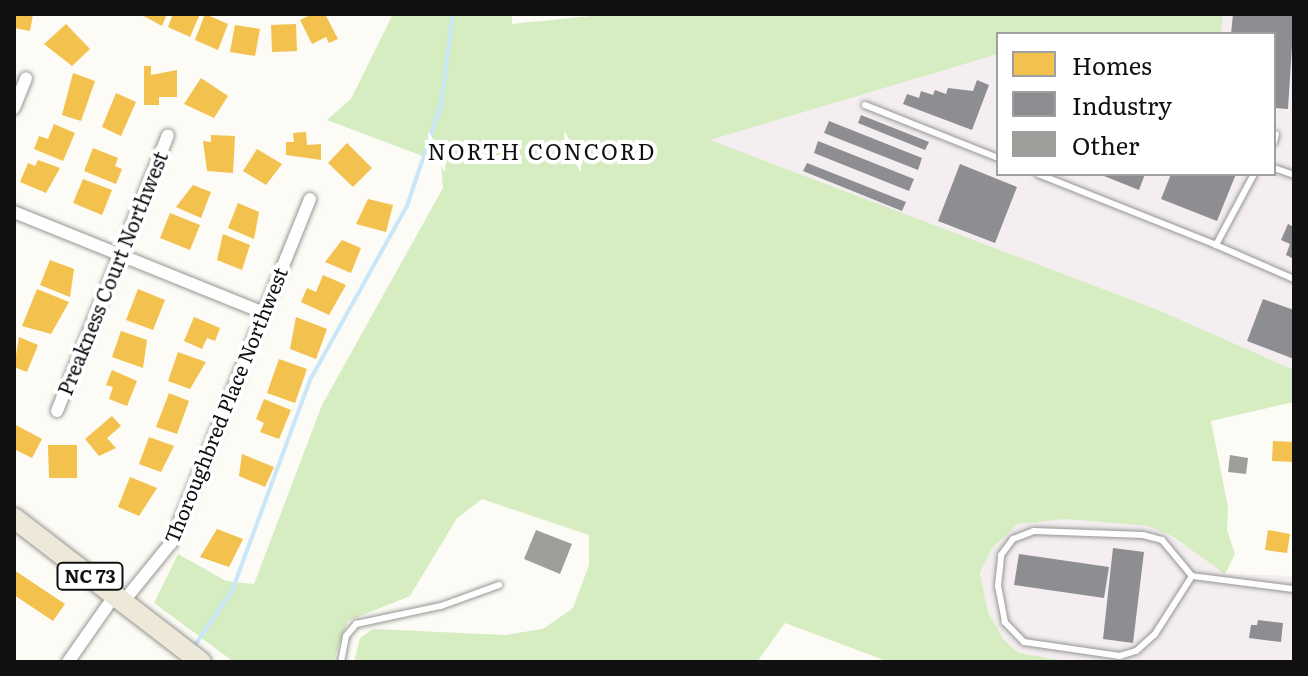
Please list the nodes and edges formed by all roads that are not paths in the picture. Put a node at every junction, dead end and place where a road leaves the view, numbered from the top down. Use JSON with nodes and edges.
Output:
{"nodes":[{"id":1,"x":26,"y":78,"type":"dead end"},
{"id":2,"x":865,"y":105,"type":"dead end"},
{"id":3,"x":14,"y":108,"type":"edge"},
{"id":4,"x":168,"y":135,"type":"dead end"},
{"id":5,"x":996,"y":157,"type":"edge"},
{"id":6,"x":1043,"y":176,"type":"edge"},
{"id":7,"x":1253,"y":176,"type":"edge"},
{"id":8,"x":310,"y":199,"type":"dead end"},
{"id":9,"x":14,"y":212,"type":"edge"},
{"id":10,"x":1216,"y":245,"type":"junction"},
{"id":11,"x":120,"y":255,"type":"junction"},
{"id":12,"x":1294,"y":279,"type":"edge"},
{"id":13,"x":262,"y":312,"type":"junction"},
{"id":14,"x":57,"y":411,"type":"dead end"},
{"id":15,"x":14,"y":518,"type":"edge"},
{"id":16,"x":1192,"y":576,"type":"junction"},
{"id":17,"x":499,"y":585,"type":"dead end"},
{"id":18,"x":1294,"y":589,"type":"edge"},
{"id":19,"x":119,"y":598,"type":"junction"},
{"id":20,"x":68,"y":662,"type":"edge"},
{"id":21,"x":201,"y":662,"type":"edge"},
{"id":22,"x":341,"y":662,"type":"edge"}],
"edges":[{"from":1,"to":3,"type":"street"},
{"from":2,"to":5,"type":"lane"},
{"from":4,"to":11,"type":"street","name":"Preakness Court Northwest"},
{"from":6,"to":10,"type":"lane"},
{"from":7,"to":10,"type":"lane"},
{"from":8,"to":13,"type":"street","name":"Thoroughbred Place Northwest"},
{"from":9,"to":11,"type":"street"},
{"from":10,"to":12,"type":"lane"},
{"from":11,"to":13,"type":"street"},
{"from":11,"to":14,"type":"street","name":"Preakness Court Northwest"},
{"from":13,"to":19,"type":"street","name":"Thoroughbred Place Northwest"},
{"from":15,"to":19,"type":"main road","number":"NC 73"},
{"from":16,"to":16,"type":"lane"},
{"from":16,"to":18,"type":"lane"},
{"from":17,"to":22,"type":"lane"},
{"from":19,"to":20,"type":"street","name":"Thoroughbred Place Northwest"},
{"from":19,"to":21,"type":"main road","number":"NC 73"}]}
